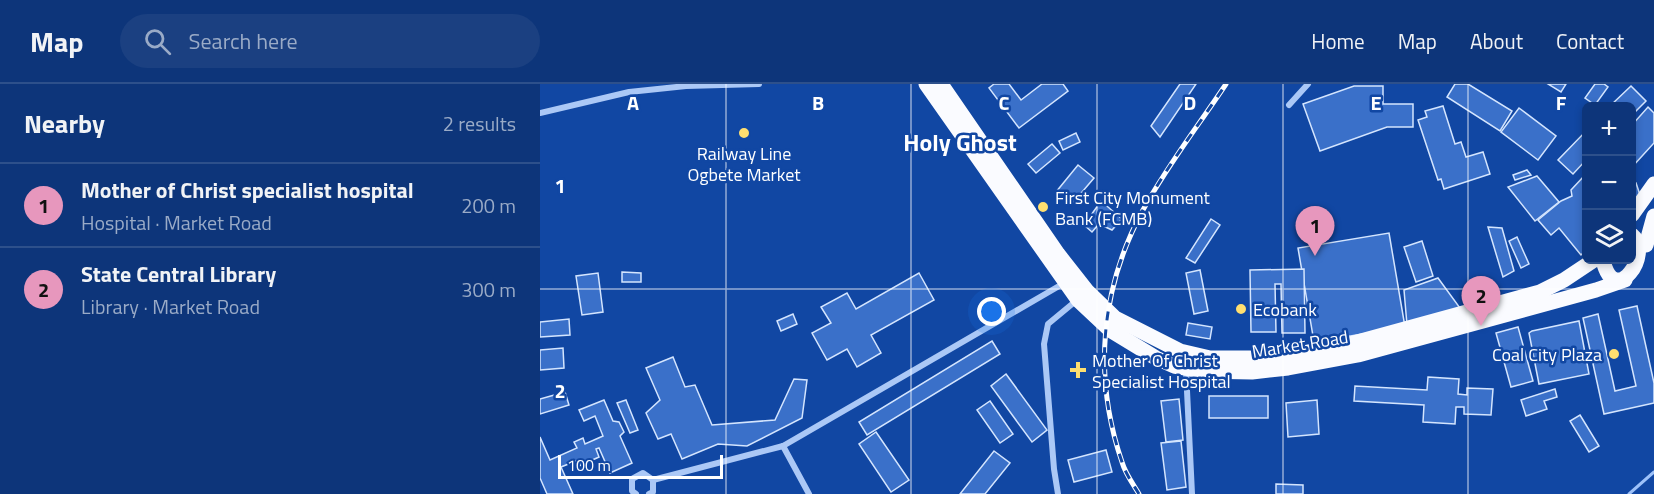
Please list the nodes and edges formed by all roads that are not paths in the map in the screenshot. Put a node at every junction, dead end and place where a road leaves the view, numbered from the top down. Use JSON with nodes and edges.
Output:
{"nodes":[{"id":1,"x":759,"y":84,"type":"edge"},
{"id":2,"x":926,"y":84,"type":"edge"},
{"id":3,"x":940,"y":84,"type":"edge"},
{"id":4,"x":1308,"y":84,"type":"edge"},
{"id":5,"x":1289,"y":105,"type":"dead end"},
{"id":6,"x":540,"y":113,"type":"edge"},
{"id":7,"x":1654,"y":184,"type":"edge"},
{"id":8,"x":1636,"y":210,"type":"edge"},
{"id":9,"x":1654,"y":216,"type":"edge"},
{"id":10,"x":1636,"y":237,"type":"edge"},
{"id":11,"x":1649,"y":249,"type":"edge"},
{"id":12,"x":1588,"y":264,"type":"edge"},
{"id":13,"x":1604,"y":264,"type":"edge"},
{"id":14,"x":1649,"y":270,"type":"edge"},
{"id":15,"x":1071,"y":280,"type":"junction"},
{"id":16,"x":1625,"y":280,"type":"junction"},
{"id":17,"x":1078,"y":300,"type":"junction"},
{"id":18,"x":1097,"y":310,"type":"junction"},
{"id":19,"x":1112,"y":324,"type":"junction"},
{"id":20,"x":1186,"y":369,"type":"junction"},
{"id":21,"x":783,"y":446,"type":"junction"},
{"id":22,"x":653,"y":480,"type":"junction"},
{"id":23,"x":636,"y":494,"type":"edge"},
{"id":24,"x":649,"y":494,"type":"edge"},
{"id":25,"x":809,"y":494,"type":"edge"},
{"id":26,"x":1058,"y":494,"type":"edge"},
{"id":27,"x":1192,"y":494,"type":"edge"}],
"edges":[{"from":1,"to":6,"type":"street"},
{"from":2,"to":15,"type":"main road","name":"Market Road"},
{"from":3,"to":15,"type":"main road","name":"Market Road"},
{"from":4,"to":5,"type":"street"},
{"from":7,"to":8,"type":"main road"},
{"from":9,"to":11,"type":"main road"},
{"from":10,"to":11,"type":"main road"},
{"from":11,"to":14,"type":"main road"},
{"from":12,"to":19,"type":"main road","name":"Market Road"},
{"from":13,"to":16,"type":"main road"},
{"from":14,"to":16,"type":"main road","name":"Market Road"},
{"from":15,"to":17,"type":"main road","name":"Market Road"},
{"from":15,"to":18,"type":"main road","name":"Market Road"},
{"from":15,"to":21,"type":"street"},
{"from":16,"to":20,"type":"main road","name":"Market Road"},
{"from":17,"to":18,"type":"main road","name":"Market Road"},
{"from":17,"to":26,"type":"street"},
{"from":18,"to":19,"type":"main road","name":"Market Road"},
{"from":19,"to":20,"type":"main road","name":"Market Road"},
{"from":20,"to":27,"type":"street"},
{"from":21,"to":22,"type":"street"},
{"from":21,"to":25,"type":"street"},
{"from":22,"to":23,"type":"street"},
{"from":22,"to":24,"type":"street"}]}
